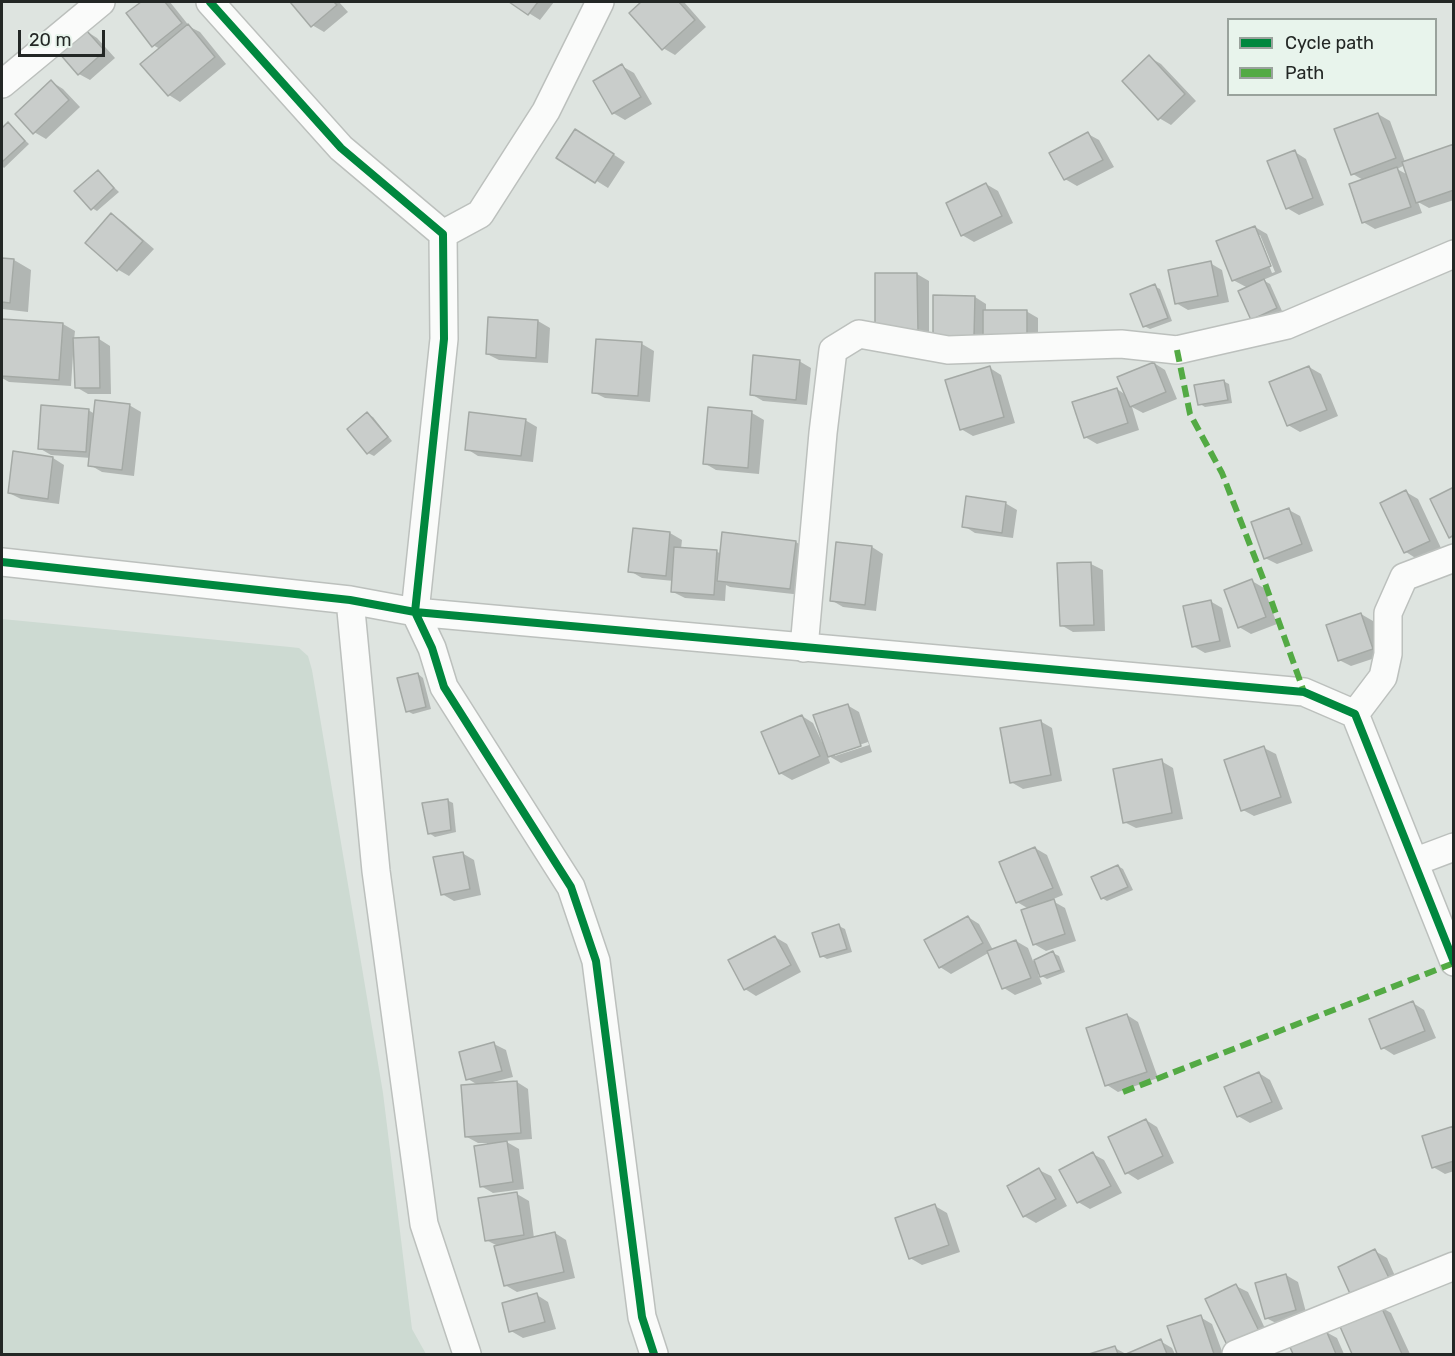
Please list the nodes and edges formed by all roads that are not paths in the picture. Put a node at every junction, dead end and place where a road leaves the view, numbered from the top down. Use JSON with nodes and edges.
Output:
{"nodes":[{"id":1,"x":101,"y":2,"type":"edge"},
{"id":2,"x":210,"y":2,"type":"edge"},
{"id":3,"x":600,"y":2,"type":"edge"},
{"id":4,"x":2,"y":84,"type":"edge"},
{"id":5,"x":443,"y":234,"type":"junction"},
{"id":6,"x":1454,"y":254,"type":"edge"},
{"id":7,"x":1454,"y":558,"type":"edge"},
{"id":8,"x":2,"y":562,"type":"edge"},
{"id":9,"x":350,"y":600,"type":"junction"},
{"id":10,"x":415,"y":612,"type":"junction"},
{"id":11,"x":804,"y":648,"type":"junction"},
{"id":12,"x":1355,"y":714,"type":"junction"},
{"id":13,"x":1454,"y":847,"type":"edge"},
{"id":14,"x":1414,"y":862,"type":"junction"},
{"id":15,"x":1454,"y":962,"type":"edge"},
{"id":16,"x":1454,"y":1266,"type":"edge"},
{"id":17,"x":467,"y":1354,"type":"edge"},
{"id":18,"x":654,"y":1354,"type":"edge"},
{"id":19,"x":1236,"y":1354,"type":"edge"}],
"edges":[{"from":1,"to":4,"type":"street"},
{"from":2,"to":5,"type":"street"},
{"from":3,"to":5,"type":"street"},
{"from":5,"to":10,"type":"street"},
{"from":6,"to":11,"type":"street"},
{"from":7,"to":12,"type":"street"},
{"from":8,"to":9,"type":"street"},
{"from":9,"to":10,"type":"street"},
{"from":9,"to":17,"type":"street"},
{"from":10,"to":11,"type":"street"},
{"from":10,"to":18,"type":"street"},
{"from":11,"to":12,"type":"street"},
{"from":12,"to":14,"type":"street"},
{"from":13,"to":14,"type":"street"},
{"from":14,"to":15,"type":"street"},
{"from":16,"to":19,"type":"street"}]}
